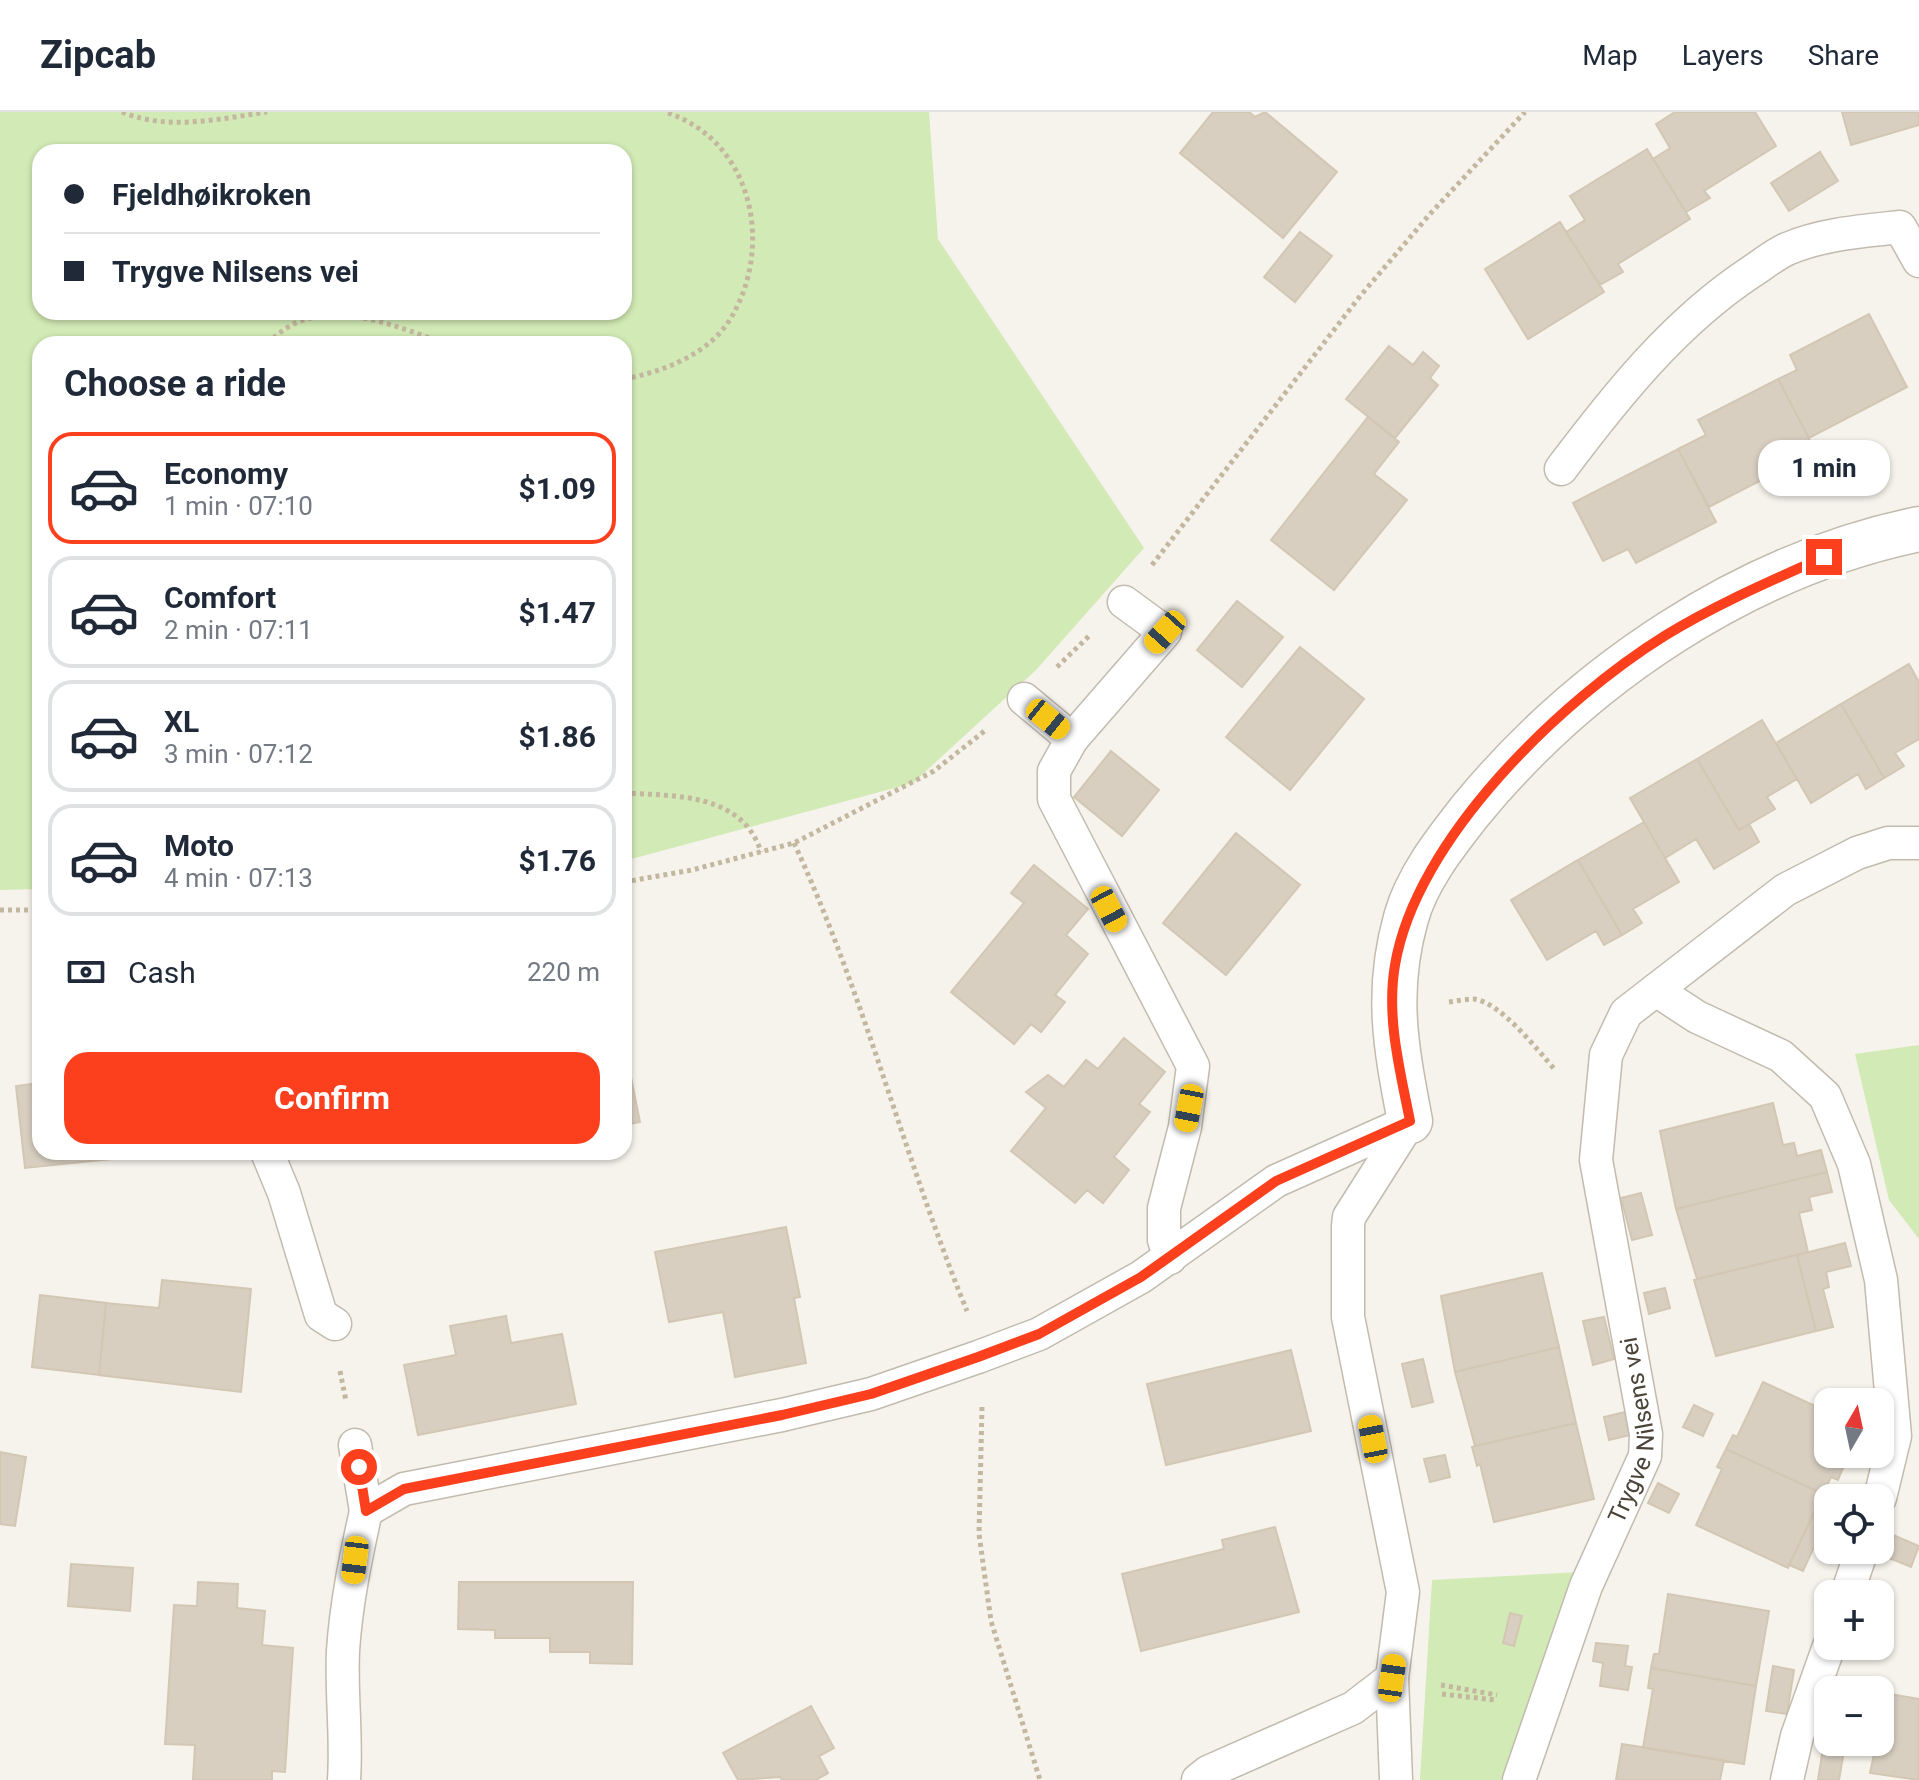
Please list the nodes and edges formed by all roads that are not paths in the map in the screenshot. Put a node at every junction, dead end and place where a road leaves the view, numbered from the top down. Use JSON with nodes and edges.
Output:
{"nodes":[{"id":1,"x":1910,"y":224,"type":"edge"},
{"id":2,"x":1919,"y":261,"type":"edge"},
{"id":3,"x":1561,"y":469,"type":"dead end"},
{"id":4,"x":1919,"y":529,"type":"edge"},
{"id":5,"x":1124,"y":602,"type":"dead end"},
{"id":6,"x":1024,"y":699,"type":"dead end"},
{"id":7,"x":1072,"y":739,"type":"junction"},
{"id":8,"x":1919,"y":843,"type":"edge"},
{"id":9,"x":1656,"y":990,"type":"junction"},
{"id":10,"x":1410,"y":1121,"type":"junction"},
{"id":11,"x":270,"y":1160,"type":"edge"},
{"id":12,"x":1170,"y":1258,"type":"junction"},
{"id":13,"x":335,"y":1324,"type":"road end"},
{"id":14,"x":355,"y":1445,"type":"road end"},
{"id":15,"x":1883,"y":1484,"type":"edge"},
{"id":16,"x":366,"y":1511,"type":"junction"},
{"id":17,"x":1824,"y":1660,"type":"edge"},
{"id":18,"x":1392,"y":1682,"type":"junction"},
{"id":19,"x":344,"y":1780,"type":"edge"},
{"id":20,"x":1198,"y":1780,"type":"edge"},
{"id":21,"x":1396,"y":1780,"type":"edge"},
{"id":22,"x":1519,"y":1780,"type":"edge"},
{"id":23,"x":1787,"y":1780,"type":"edge"}],
"edges":[{"from":1,"to":2,"type":"lane"},
{"from":1,"to":3,"type":"lane"},
{"from":4,"to":10,"type":"street"},
{"from":5,"to":7,"type":"lane"},
{"from":6,"to":7,"type":"lane"},
{"from":7,"to":12,"type":"lane"},
{"from":8,"to":9,"type":"lane","name":"Trygve Nilsens vei"},
{"from":9,"to":15,"type":"lane"},
{"from":9,"to":22,"type":"lane","name":"Trygve Nilsens vei"},
{"from":10,"to":12,"type":"lane"},
{"from":10,"to":18,"type":"lane"},
{"from":11,"to":13,"type":"lane"},
{"from":12,"to":16,"type":"lane"},
{"from":14,"to":16,"type":"lane"},
{"from":16,"to":19,"type":"lane"},
{"from":17,"to":23,"type":"lane"},
{"from":18,"to":20,"type":"lane"},
{"from":18,"to":21,"type":"lane"}]}
